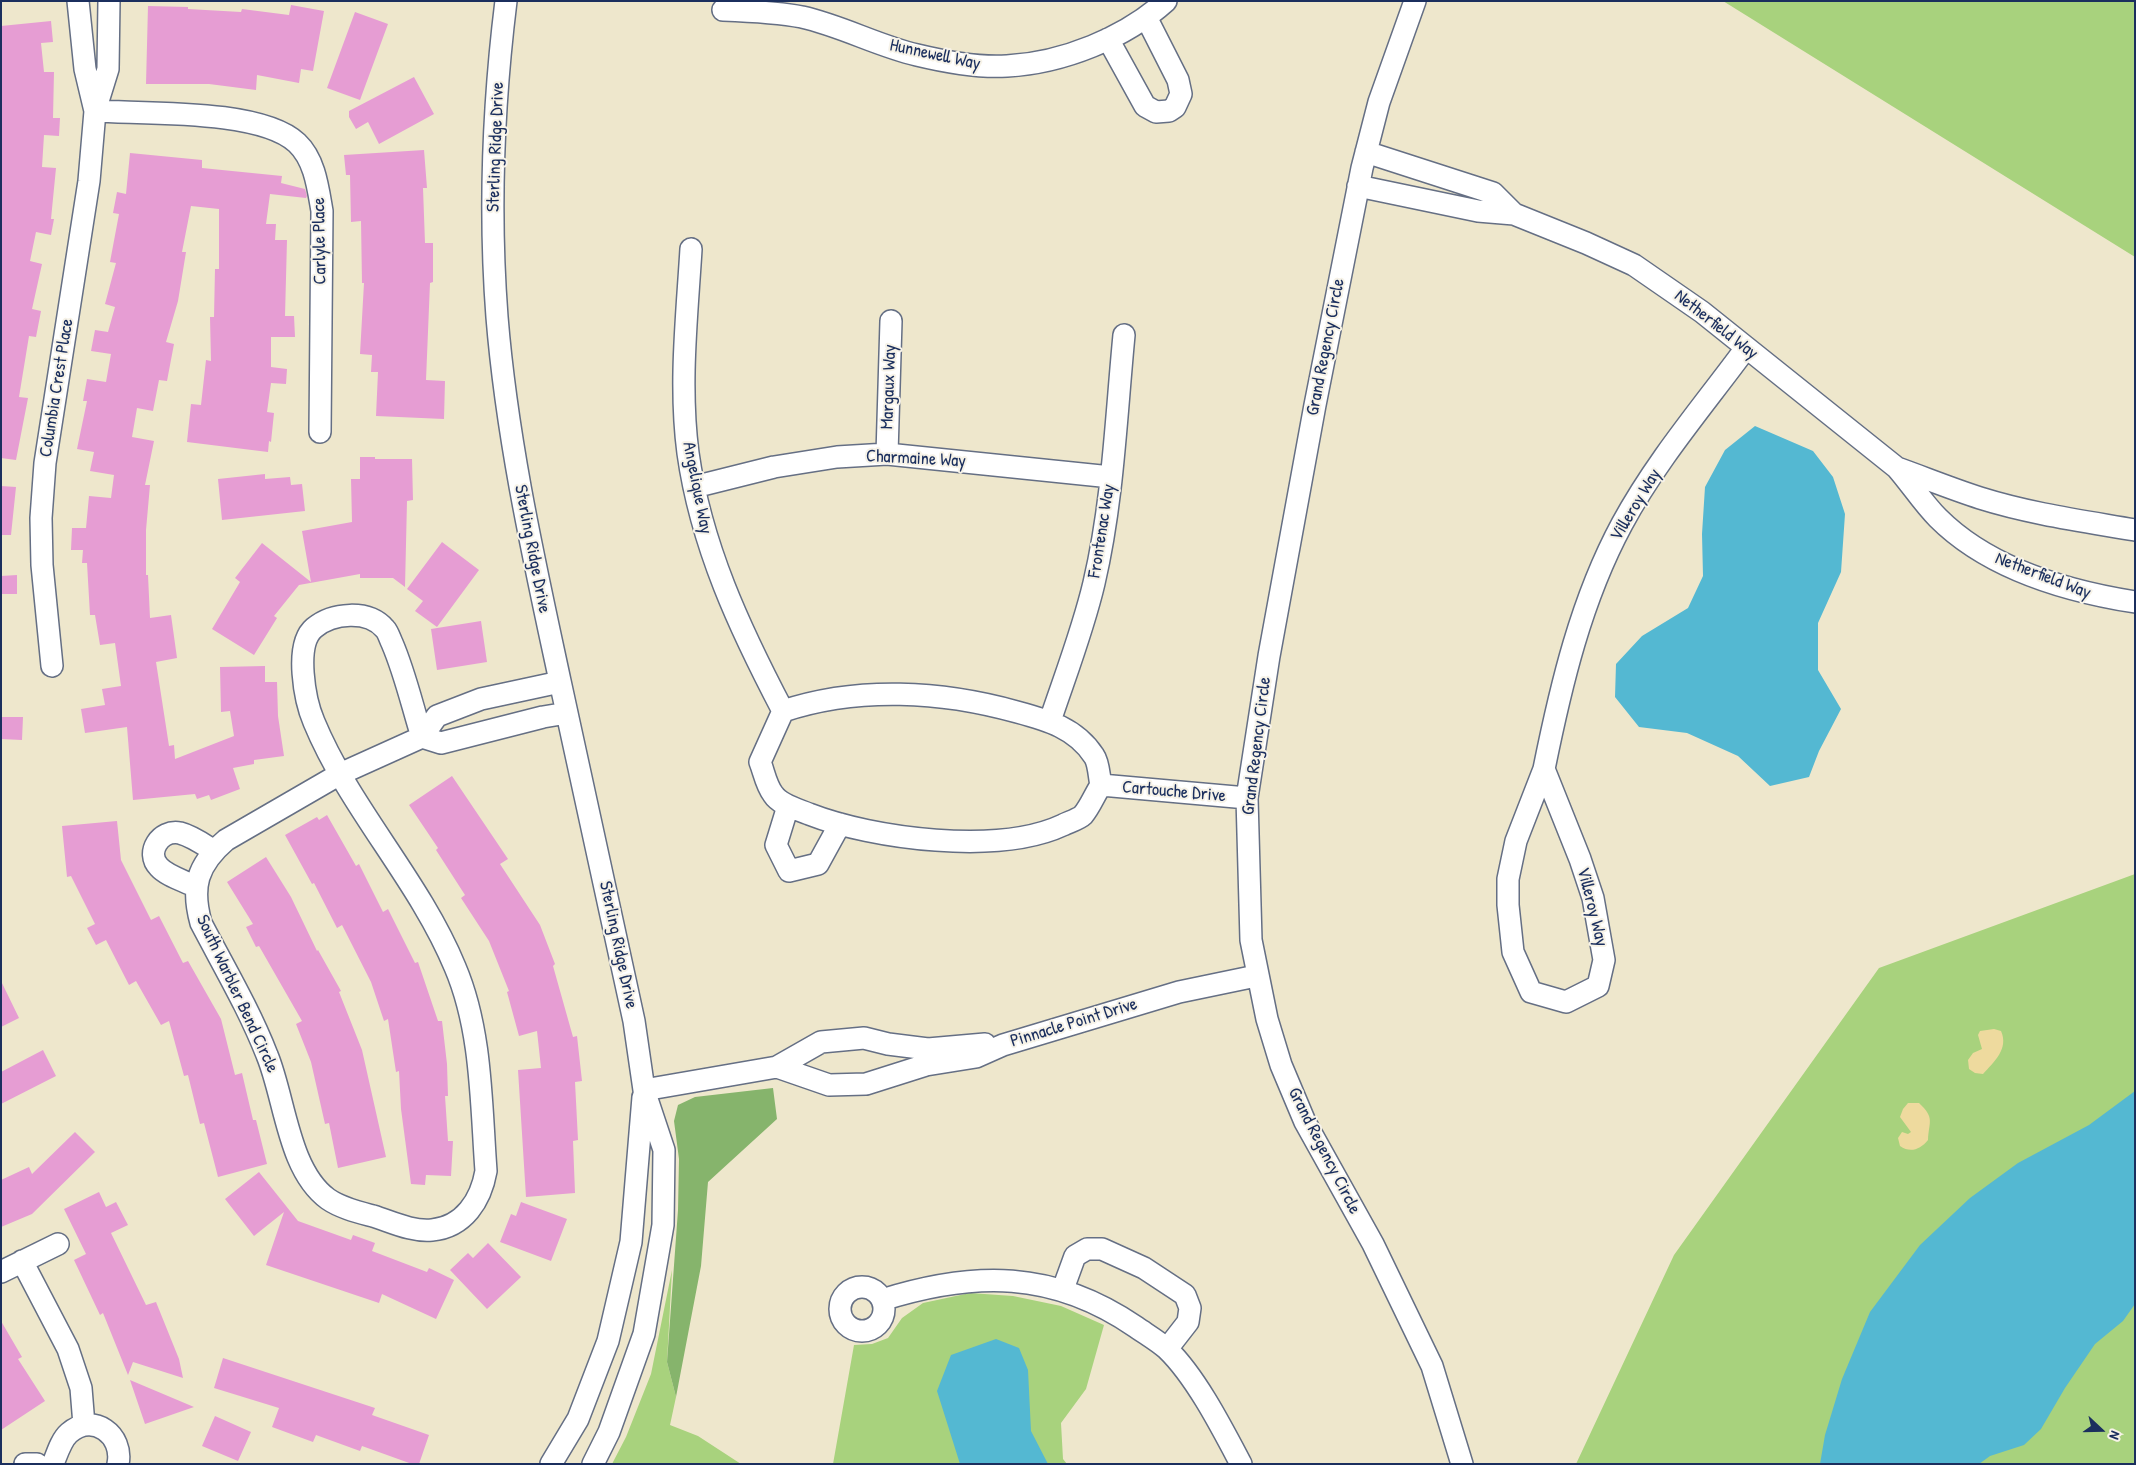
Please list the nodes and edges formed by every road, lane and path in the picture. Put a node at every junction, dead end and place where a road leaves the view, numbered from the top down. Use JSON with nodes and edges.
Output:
{"nodes":[{"id":1,"x":78,"y":1,"type":"edge"},
{"id":2,"x":109,"y":1,"type":"edge"},
{"id":3,"x":506,"y":1,"type":"edge"},
{"id":4,"x":1166,"y":1,"type":"edge"},
{"id":5,"x":1414,"y":1,"type":"edge"},
{"id":6,"x":723,"y":10,"type":"dead end"},
{"id":7,"x":1146,"y":17,"type":"junction"},
{"id":8,"x":1108,"y":38,"type":"junction"},
{"id":9,"x":95,"y":111,"type":"junction"},
{"id":10,"x":1366,"y":152,"type":"junction"},
{"id":11,"x":1358,"y":186,"type":"junction"},
{"id":12,"x":1514,"y":214,"type":"junction"},
{"id":13,"x":691,"y":249,"type":"dead end"},
{"id":14,"x":891,"y":321,"type":"dead end"},
{"id":15,"x":1124,"y":335,"type":"dead end"},
{"id":16,"x":1746,"y":348,"type":"junction"},
{"id":17,"x":320,"y":432,"type":"dead end"},
{"id":18,"x":887,"y":454,"type":"junction"},
{"id":19,"x":1897,"y":468,"type":"junction"},
{"id":20,"x":1111,"y":477,"type":"junction"},
{"id":21,"x":694,"y":488,"type":"junction"},
{"id":22,"x":2135,"y":530,"type":"edge"},
{"id":23,"x":2135,"y":602,"type":"edge"},
{"id":24,"x":52,"y":666,"type":"dead end"},
{"id":25,"x":560,"y":682,"type":"junction"},
{"id":26,"x":784,"y":711,"type":"junction"},
{"id":27,"x":567,"y":713,"type":"junction"},
{"id":28,"x":1050,"y":721,"type":"junction"},
{"id":29,"x":422,"y":737,"type":"junction"},
{"id":30,"x":1544,"y":769,"type":"junction"},
{"id":31,"x":340,"y":774,"type":"junction"},
{"id":32,"x":1101,"y":785,"type":"junction"},
{"id":33,"x":1247,"y":798,"type":"junction"},
{"id":34,"x":788,"y":806,"type":"junction"},
{"id":35,"x":840,"y":824,"type":"junction"},
{"id":36,"x":1256,"y":976,"type":"junction"},
{"id":37,"x":888,"y":1044,"type":"junction"},
{"id":38,"x":1003,"y":1044,"type":"junction"},
{"id":39,"x":777,"y":1067,"type":"junction"},
{"id":40,"x":893,"y":1074,"type":"junction"},
{"id":41,"x":644,"y":1090,"type":"junction"},
{"id":42,"x":58,"y":1244,"type":"dead end"},
{"id":43,"x":22,"y":1261,"type":"junction"},
{"id":44,"x":1,"y":1272,"type":"edge"},
{"id":45,"x":1063,"y":1289,"type":"junction"},
{"id":46,"x":882,"y":1300,"type":"dead end"},
{"id":47,"x":1167,"y":1349,"type":"junction"},
{"id":48,"x":84,"y":1425,"type":"junction"},
{"id":49,"x":25,"y":1464,"type":"edge"},
{"id":50,"x":37,"y":1464,"type":"edge"},
{"id":51,"x":53,"y":1464,"type":"edge"},
{"id":52,"x":118,"y":1464,"type":"edge"},
{"id":53,"x":551,"y":1464,"type":"edge"},
{"id":54,"x":593,"y":1464,"type":"edge"},
{"id":55,"x":1241,"y":1464,"type":"edge"},
{"id":56,"x":1462,"y":1464,"type":"edge"}],
"edges":[{"from":1,"to":9,"type":"street","name":"Columbia Crest Place"},
{"from":2,"to":9,"type":"street","name":"Columbia Crest Place"},
{"from":3,"to":25,"type":"street","name":"Sterling Ridge Drive"},
{"from":4,"to":7,"type":"street","name":"Hunnewell Way"},
{"from":5,"to":10,"type":"street","name":"Grand Regency Circle"},
{"from":6,"to":8,"type":"street","name":"Hunnewell Way"},
{"from":7,"to":8,"type":"street","name":"Hunnewell Way"},
{"from":7,"to":8,"type":"street"},
{"from":9,"to":17,"type":"street","name":"Carlyle Place"},
{"from":9,"to":24,"type":"street","name":"Columbia Crest Place"},
{"from":10,"to":11,"type":"street","name":"Grand Regency Circle"},
{"from":10,"to":12,"type":"street","name":"Netherfield Way"},
{"from":11,"to":12,"type":"street","name":"Netherfield Way"},
{"from":11,"to":33,"type":"street","name":"Grand Regency Circle"},
{"from":12,"to":16,"type":"street","name":"Netherfield Way"},
{"from":13,"to":21,"type":"street","name":"Angelique Way"},
{"from":14,"to":18,"type":"street","name":"Margaux Way"},
{"from":15,"to":20,"type":"street","name":"Frontenac Way"},
{"from":16,"to":19,"type":"street","name":"Netherfield Way"},
{"from":16,"to":30,"type":"street","name":"Villeroy Way"},
{"from":18,"to":20,"type":"street","name":"Charmaine Way"},
{"from":18,"to":21,"type":"street","name":"Charmaine Way"},
{"from":19,"to":22,"type":"street","name":"Netherfield Way"},
{"from":19,"to":23,"type":"street","name":"Netherfield Way"},
{"from":20,"to":28,"type":"street","name":"Frontenac Way"},
{"from":21,"to":26,"type":"street","name":"Angelique Way"},
{"from":25,"to":27,"type":"street","name":"Sterling Ridge Drive"},
{"from":25,"to":29,"type":"street"},
{"from":26,"to":28,"type":"street"},
{"from":26,"to":34,"type":"street"},
{"from":27,"to":29,"type":"street"},
{"from":27,"to":41,"type":"street","name":"Sterling Ridge Drive"},
{"from":28,"to":32,"type":"street"},
{"from":29,"to":31,"type":"street"},
{"from":29,"to":31,"type":"street","name":"South Warbler Bend Circle"},
{"from":30,"to":30,"type":"street","name":"Villeroy Way"},
{"from":31,"to":31,"type":"street","name":"South Warbler Bend Circle"},
{"from":32,"to":33,"type":"street","name":"Cartouche Drive"},
{"from":32,"to":35,"type":"street"},
{"from":33,"to":36,"type":"street","name":"Grand Regency Circle"},
{"from":34,"to":35,"type":"street"},
{"from":34,"to":35,"type":"street"},
{"from":36,"to":38,"type":"street","name":"Pinnacle Point Drive"},
{"from":36,"to":56,"type":"street","name":"Grand Regency Circle"},
{"from":37,"to":38,"type":"street","name":"Pinnacle Point Drive"},
{"from":37,"to":39,"type":"street","name":"Pinnacle Point Drive"},
{"from":37,"to":40,"type":"street"},
{"from":38,"to":40,"type":"street","name":"Pinnacle Point Drive"},
{"from":39,"to":40,"type":"street","name":"Pinnacle Point Drive"},
{"from":39,"to":41,"type":"street","name":"Pinnacle Point Drive"},
{"from":41,"to":53,"type":"street","name":"Sterling Ridge Drive"},
{"from":41,"to":54,"type":"street","name":"Sterling Ridge Drive"},
{"from":42,"to":43,"type":"street"},
{"from":43,"to":44,"type":"street"},
{"from":43,"to":48,"type":"street"},
{"from":45,"to":46,"type":"street"},
{"from":45,"to":47,"type":"street"},
{"from":45,"to":47,"type":"street"},
{"from":47,"to":55,"type":"street"},
{"from":48,"to":51,"type":"street"},
{"from":48,"to":52,"type":"street"},
{"from":49,"to":50,"type":"street"}]}
